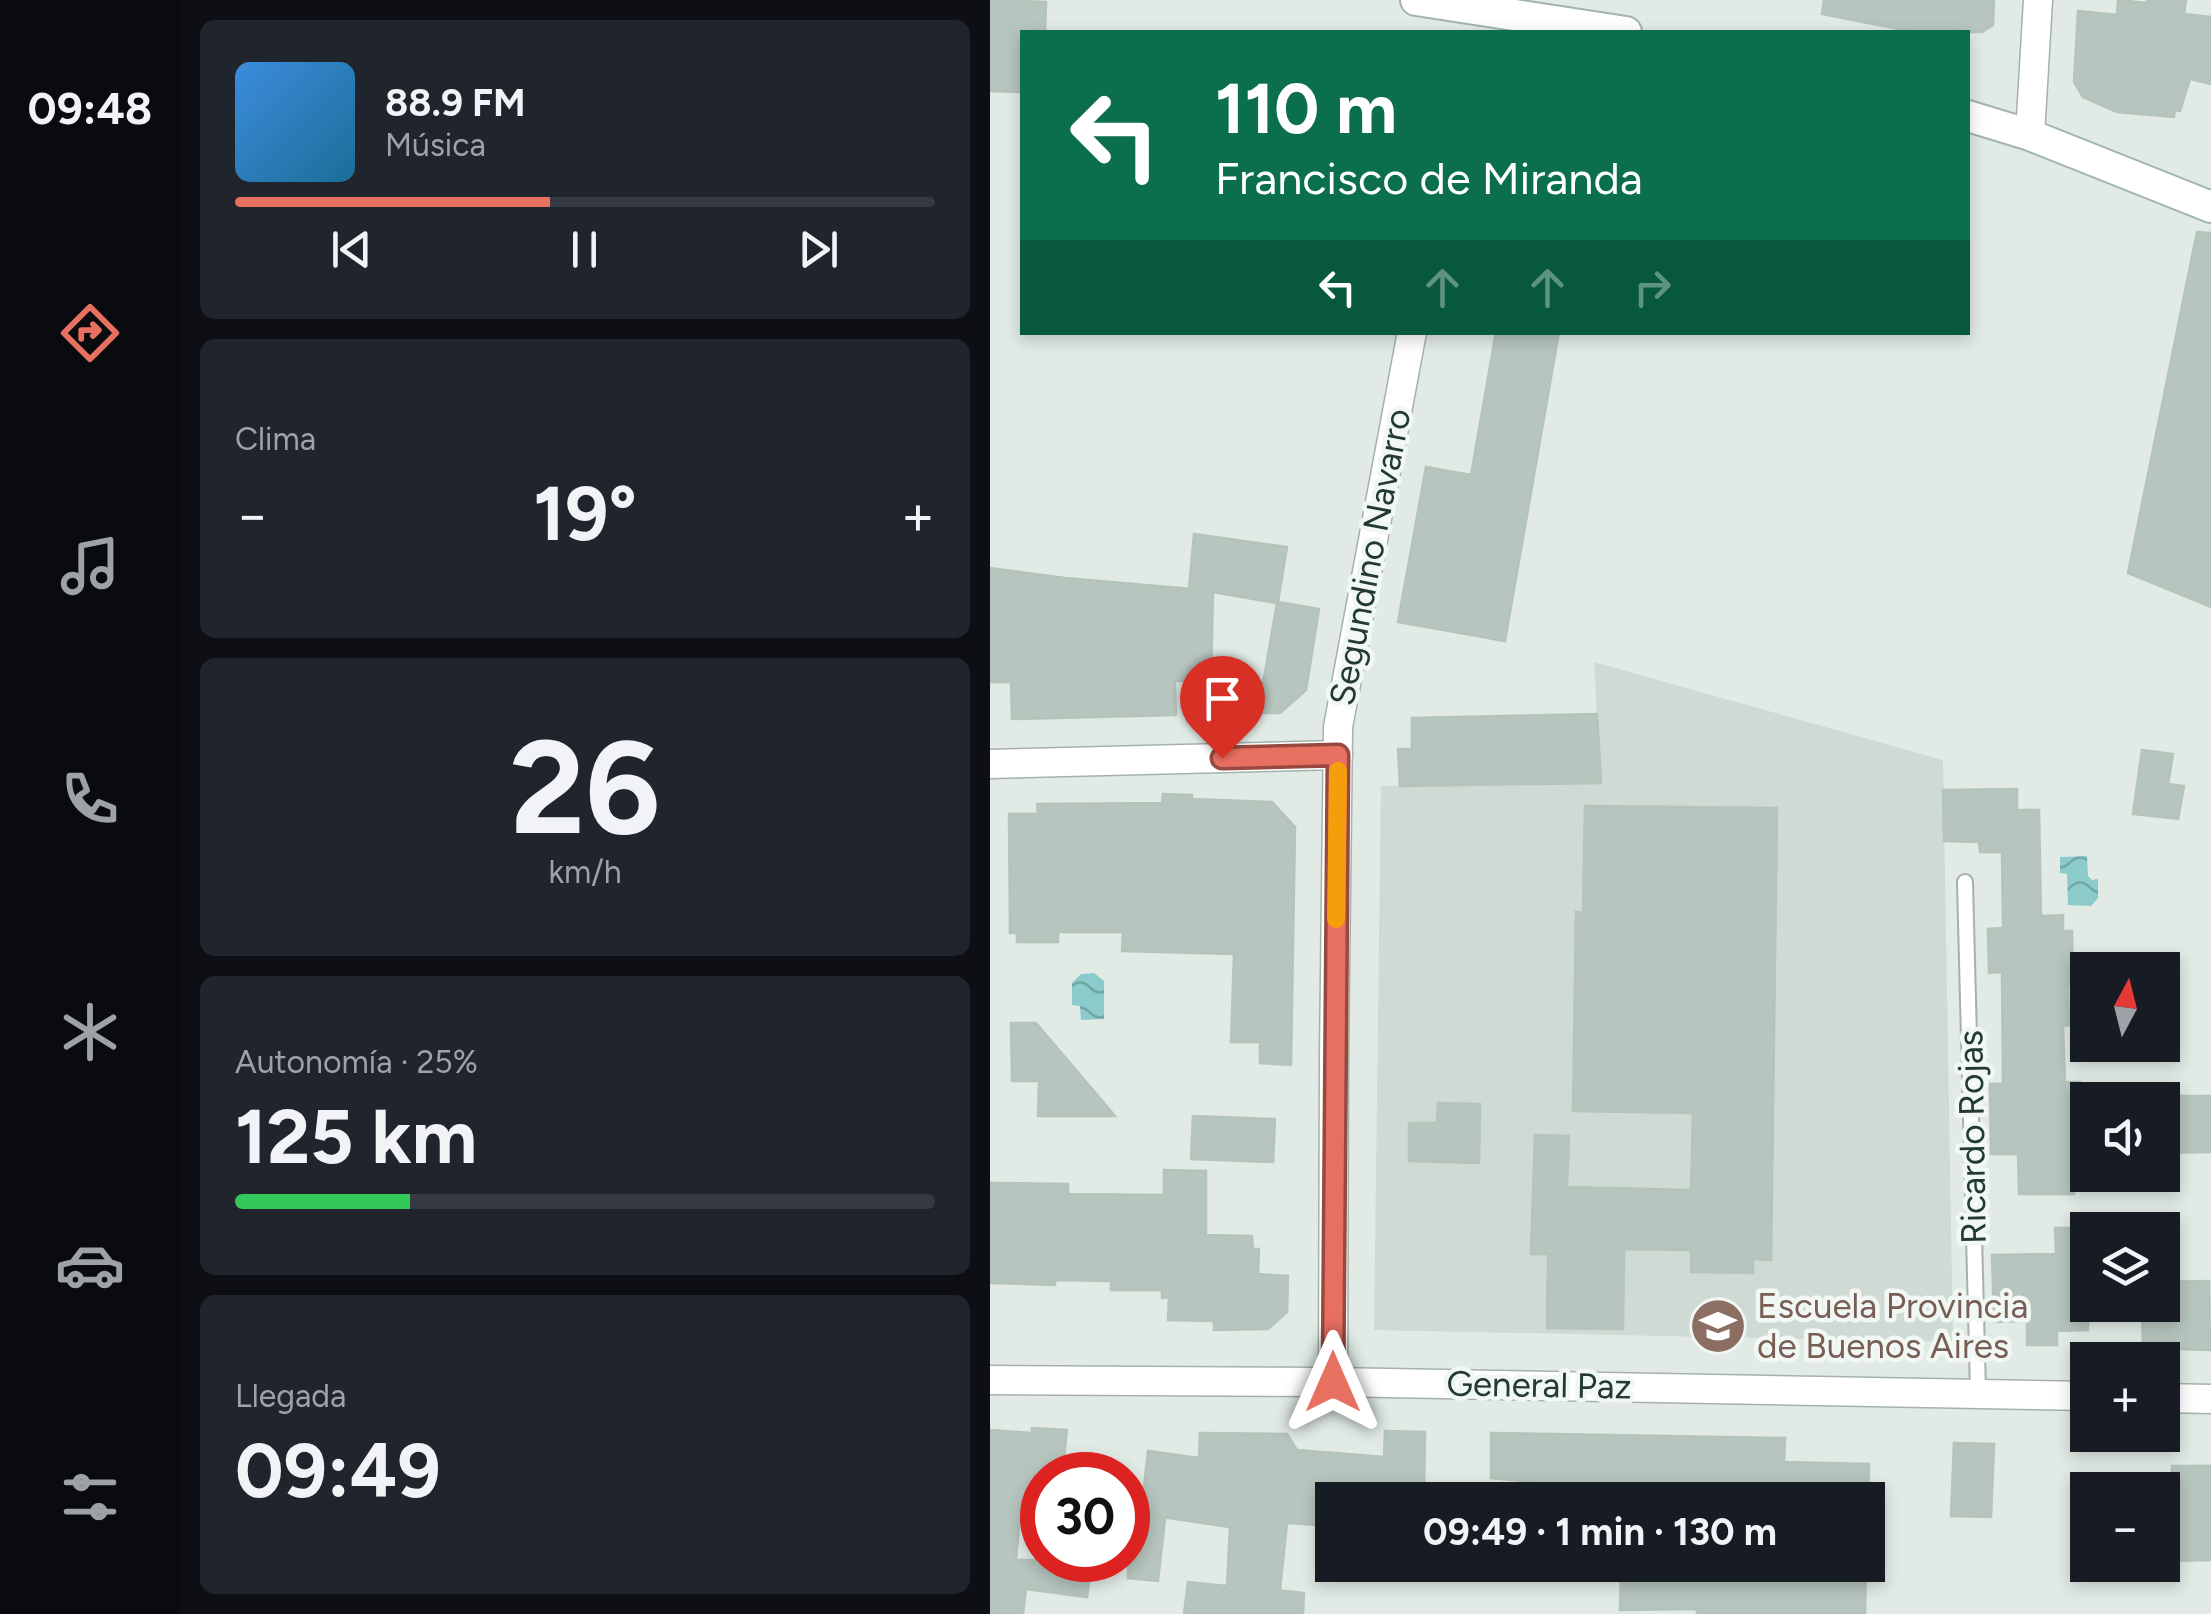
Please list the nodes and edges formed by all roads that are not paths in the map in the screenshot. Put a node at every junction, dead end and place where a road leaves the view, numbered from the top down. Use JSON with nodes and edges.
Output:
{"nodes":[{"id":1,"x":1416,"y":0,"type":"edge"},
{"id":2,"x":2038,"y":0,"type":"edge"},
{"id":3,"x":1471,"y":14,"type":"edge"},
{"id":4,"x":1609,"y":30,"type":"edge"},
{"id":5,"x":1970,"y":117,"type":"edge"},
{"id":6,"x":2030,"y":135,"type":"junction"},
{"id":7,"x":2211,"y":207,"type":"edge"},
{"id":8,"x":1411,"y":335,"type":"edge"},
{"id":9,"x":1338,"y":755,"type":"junction"},
{"id":10,"x":990,"y":764,"type":"edge"},
{"id":11,"x":1965,"y":882,"type":"dead end"},
{"id":12,"x":990,"y":1380,"type":"edge"},
{"id":13,"x":1333,"y":1382,"type":"junction"},
{"id":14,"x":1978,"y":1392,"type":"junction"},
{"id":15,"x":2070,"y":1395,"type":"edge"},
{"id":16,"x":2180,"y":1398,"type":"edge"},
{"id":17,"x":2211,"y":1399,"type":"edge"}],
"edges":[{"from":1,"to":3,"type":"main road"},
{"from":2,"to":6,"type":"street"},
{"from":3,"to":4,"type":"main road"},
{"from":5,"to":6,"type":"main road"},
{"from":6,"to":7,"type":"main road"},
{"from":8,"to":9,"type":"street","name":"Segundino Navarro"},
{"from":9,"to":10,"type":"street"},
{"from":9,"to":13,"type":"street","name":"Segundino Navarro"},
{"from":11,"to":14,"type":"lane","name":"Ricardo Rojas"},
{"from":12,"to":13,"type":"street","name":"General Paz"},
{"from":13,"to":14,"type":"street","name":"General Paz"},
{"from":14,"to":15,"type":"street","name":"General Paz"},
{"from":16,"to":17,"type":"street"}]}
